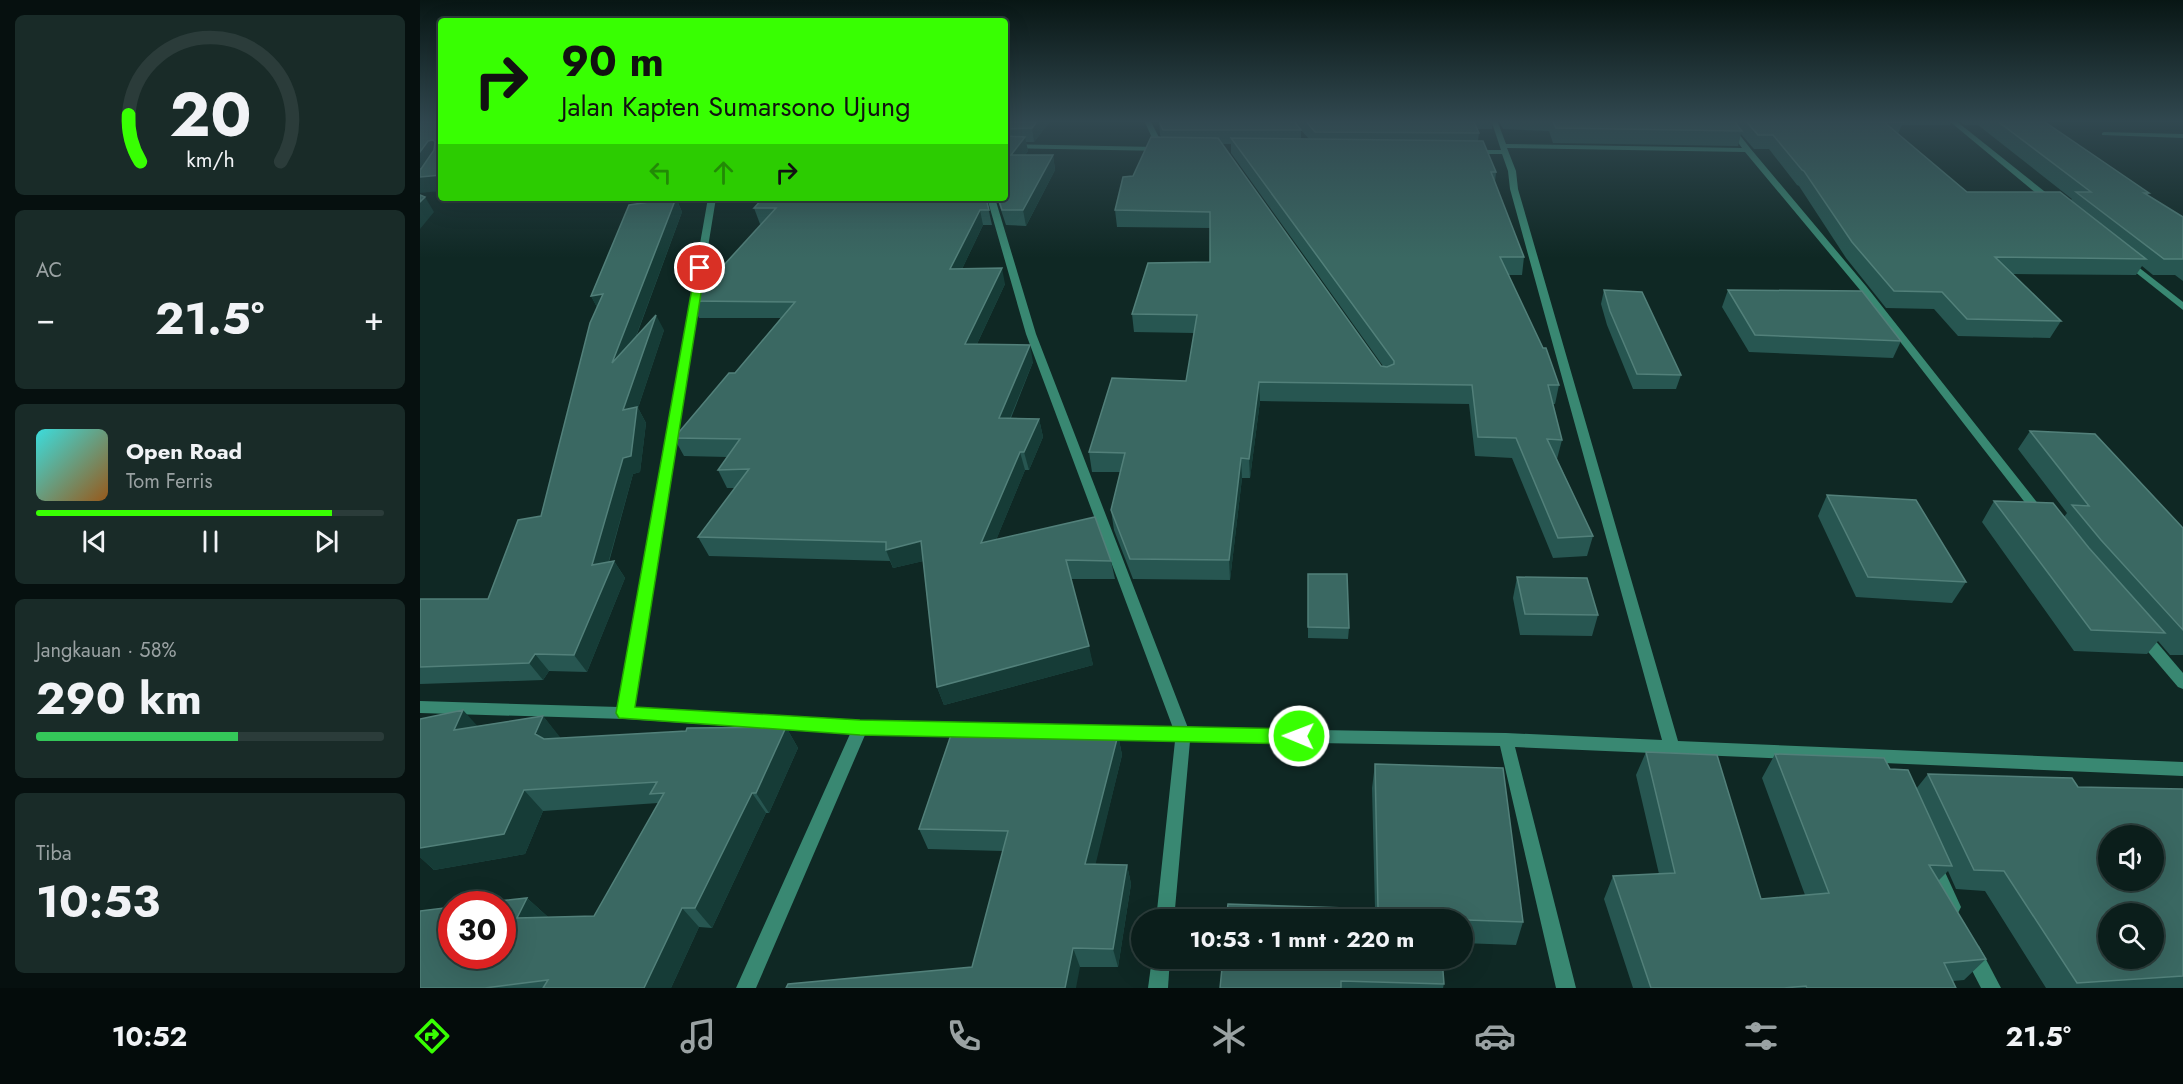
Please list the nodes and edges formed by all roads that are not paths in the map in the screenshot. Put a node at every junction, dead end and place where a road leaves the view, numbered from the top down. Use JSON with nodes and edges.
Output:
{"nodes":[{"id":1,"x":1510,"y":166,"type":"edge"},
{"id":2,"x":1761,"y":166,"type":"edge"},
{"id":3,"x":2008,"y":166,"type":"edge"},
{"id":4,"x":711,"y":201,"type":"edge"},
{"id":5,"x":992,"y":201,"type":"edge"},
{"id":6,"x":2059,"y":207,"type":"edge"},
{"id":7,"x":2123,"y":258,"type":"edge"},
{"id":8,"x":2183,"y":307,"type":"edge"},
{"id":9,"x":2051,"y":527,"type":"edge"},
{"id":10,"x":2132,"y":624,"type":"edge"},
{"id":11,"x":2183,"y":683,"type":"edge"},
{"id":12,"x":420,"y":707,"type":"edge"},
{"id":13,"x":625,"y":713,"type":"junction"},
{"id":14,"x":860,"y":728,"type":"junction"},
{"id":15,"x":1184,"y":735,"type":"junction"},
{"id":16,"x":1506,"y":740,"type":"junction"},
{"id":17,"x":1672,"y":747,"type":"junction"},
{"id":18,"x":1885,"y":757,"type":"junction"},
{"id":19,"x":2183,"y":769,"type":"edge"},
{"id":20,"x":1894,"y":778,"type":"edge"},
{"id":21,"x":1928,"y":852,"type":"edge"},
{"id":22,"x":1166,"y":909,"type":"edge"},
{"id":23,"x":1160,"y":969,"type":"edge"},
{"id":24,"x":746,"y":988,"type":"edge"},
{"id":25,"x":1158,"y":988,"type":"edge"},
{"id":26,"x":1566,"y":988,"type":"edge"},
{"id":27,"x":1991,"y":988,"type":"edge"}],
"edges":[{"from":1,"to":17,"type":"street"},
{"from":2,"to":9,"type":"street"},
{"from":3,"to":6,"type":"street"},
{"from":4,"to":13,"type":"street"},
{"from":5,"to":15,"type":"street"},
{"from":7,"to":8,"type":"street"},
{"from":10,"to":11,"type":"street"},
{"from":12,"to":13,"type":"street"},
{"from":13,"to":14,"type":"street"},
{"from":14,"to":15,"type":"street"},
{"from":14,"to":24,"type":"street"},
{"from":15,"to":16,"type":"street"},
{"from":15,"to":22,"type":"street"},
{"from":16,"to":17,"type":"street"},
{"from":16,"to":26,"type":"street"},
{"from":17,"to":18,"type":"street"},
{"from":18,"to":19,"type":"street"},
{"from":18,"to":20,"type":"street"},
{"from":21,"to":27,"type":"street"},
{"from":23,"to":25,"type":"street"}]}
